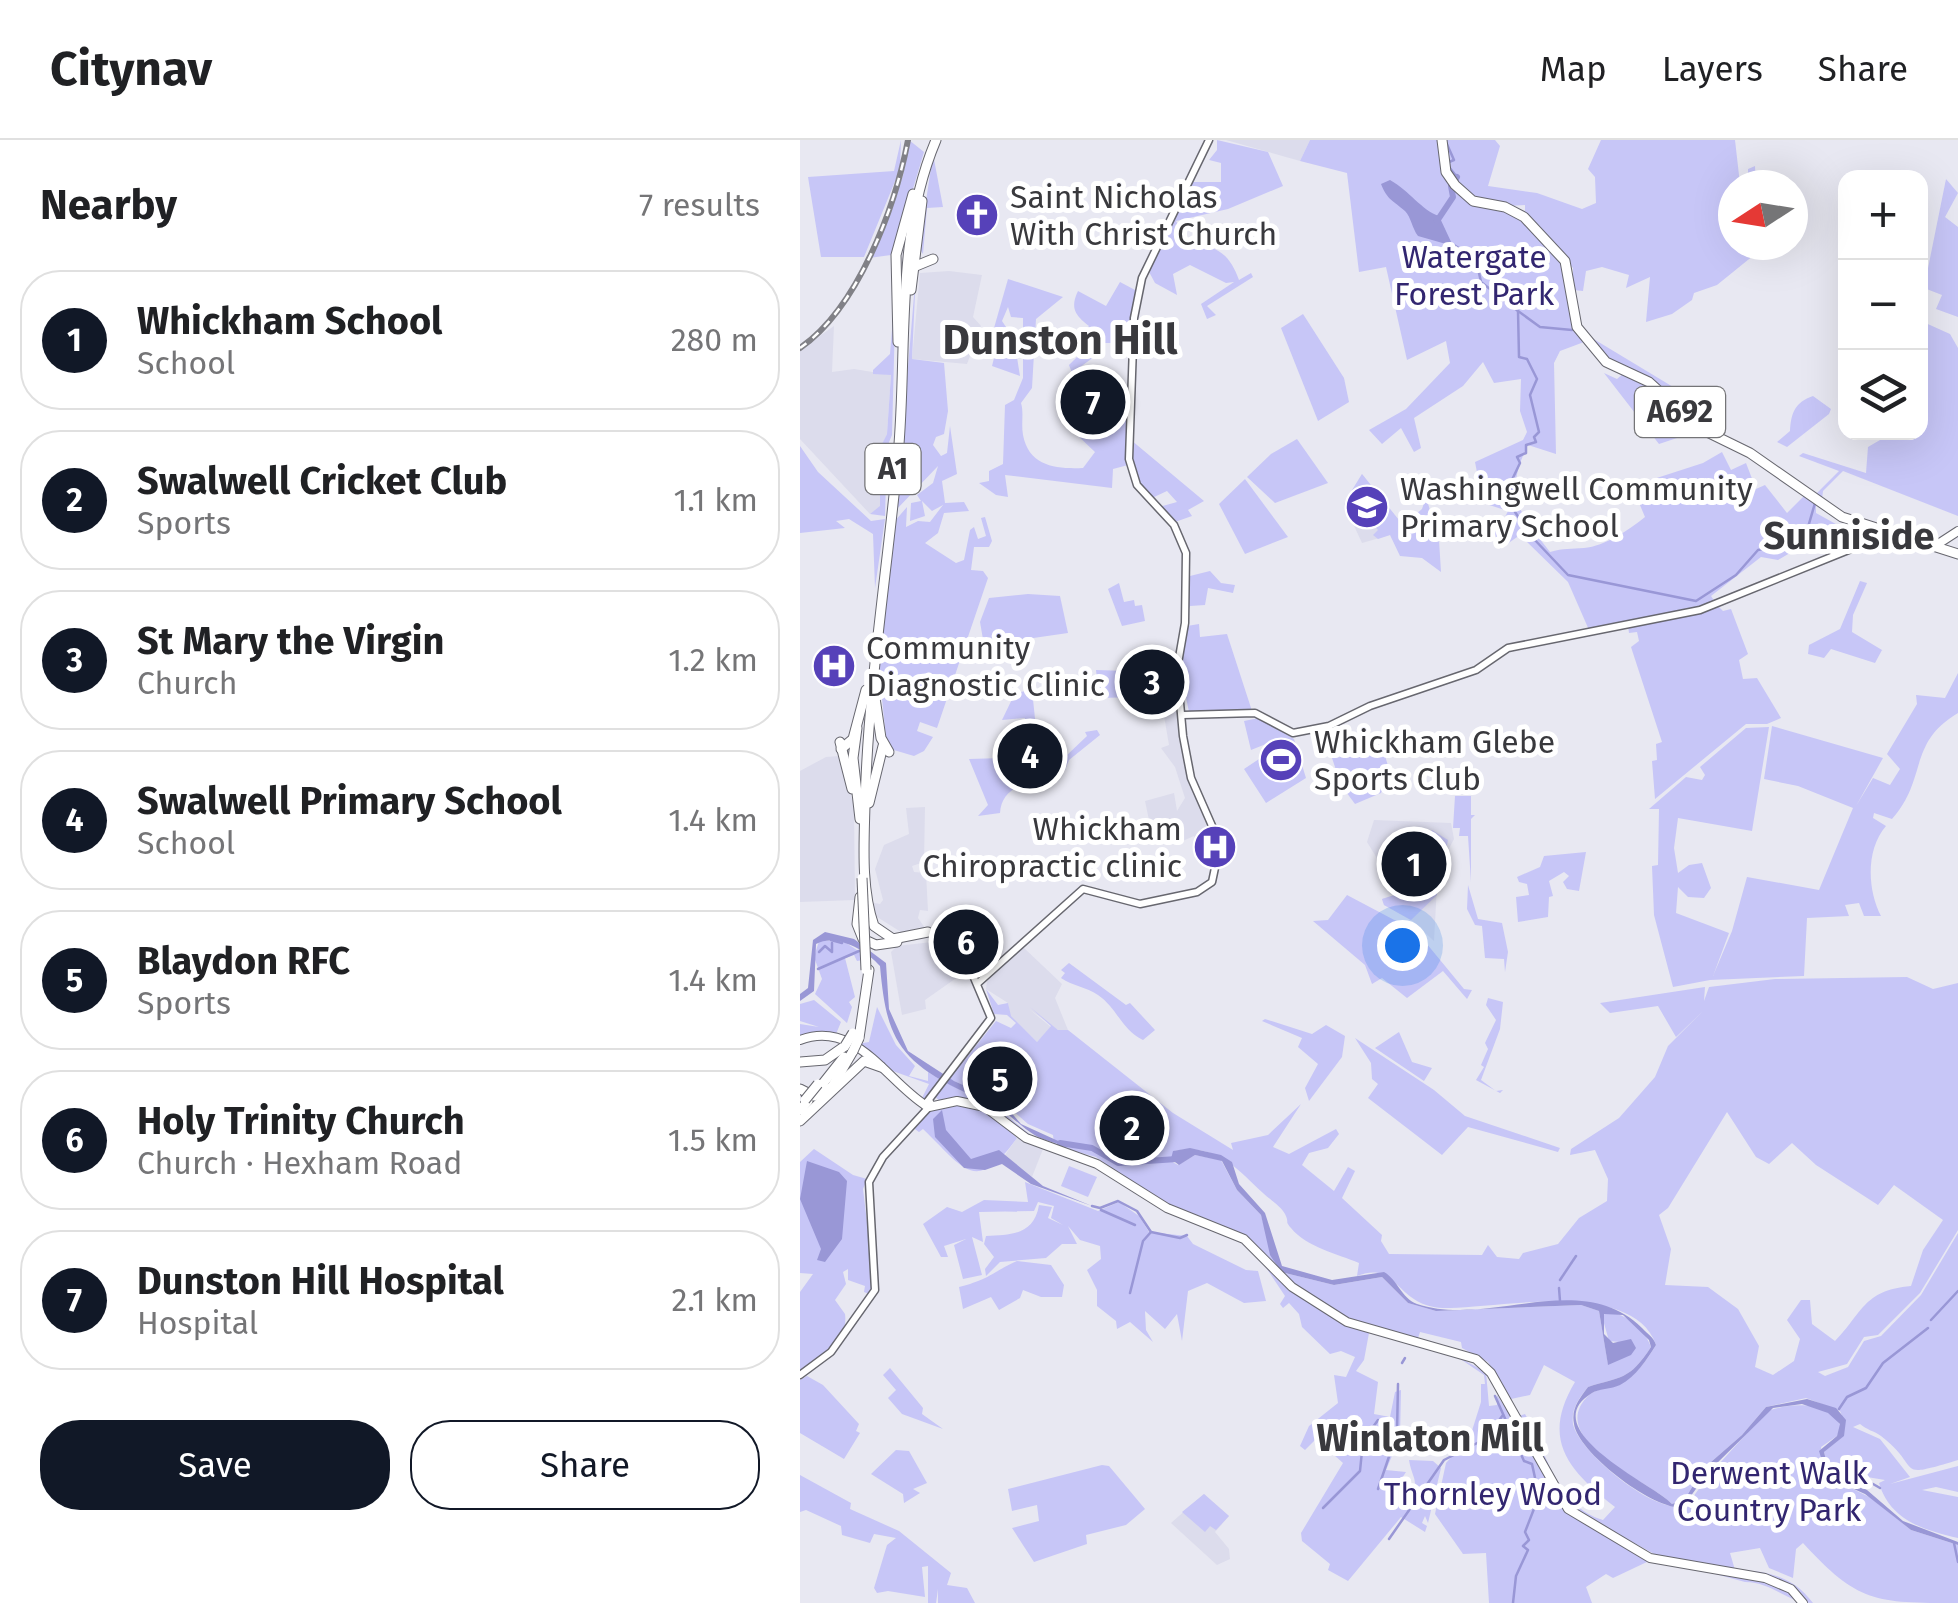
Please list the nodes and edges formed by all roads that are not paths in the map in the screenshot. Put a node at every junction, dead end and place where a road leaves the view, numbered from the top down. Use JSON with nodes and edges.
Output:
{"nodes":[{"id":1,"x":934,"y":140,"type":"edge"},
{"id":2,"x":1209,"y":140,"type":"edge"},
{"id":3,"x":1442,"y":140,"type":"edge"},
{"id":4,"x":930,"y":154,"type":"junction"},
{"id":5,"x":921,"y":167,"type":"junction"},
{"id":6,"x":917,"y":246,"type":"junction"},
{"id":7,"x":916,"y":266,"type":"junction"},
{"id":8,"x":901,"y":361,"type":"junction"},
{"id":9,"x":1866,"y":525,"type":"junction"},
{"id":10,"x":1958,"y":531,"type":"edge"},
{"id":11,"x":1938,"y":544,"type":"junction"},
{"id":12,"x":1958,"y":554,"type":"edge"},
{"id":13,"x":875,"y":639,"type":"junction"},
{"id":14,"x":1183,"y":715,"type":"junction"},
{"id":15,"x":857,"y":728,"type":"junction"},
{"id":16,"x":860,"y":816,"type":"junction"},
{"id":17,"x":864,"y":844,"type":"junction"},
{"id":18,"x":864,"y":879,"type":"junction"},
{"id":19,"x":934,"y":936,"type":"junction"},
{"id":20,"x":983,"y":982,"type":"junction"},
{"id":21,"x":800,"y":1042,"type":"edge"},
{"id":22,"x":849,"y":1048,"type":"junction"},
{"id":23,"x":864,"y":1056,"type":"junction"},
{"id":24,"x":800,"y":1062,"type":"edge"},
{"id":25,"x":881,"y":1067,"type":"joint"},
{"id":26,"x":803,"y":1101,"type":"edge"},
{"id":27,"x":929,"y":1101,"type":"junction"},
{"id":28,"x":800,"y":1121,"type":"edge"},
{"id":29,"x":800,"y":1375,"type":"edge"},
{"id":30,"x":1802,"y":1602,"type":"edge"}],
"edges":[{"from":1,"to":4,"type":"highway","number":"A1"},
{"from":1,"to":5,"type":"highway","number":"A1"},
{"from":2,"to":14,"type":"main road"},
{"from":3,"to":9,"type":"highway","number":"A692"},
{"from":4,"to":6,"type":"highway"},
{"from":4,"to":8,"type":"highway","number":"A1"},
{"from":5,"to":8,"type":"highway","number":"A1"},
{"from":5,"to":8,"type":"highway"},
{"from":6,"to":7,"type":"highway"},
{"from":6,"to":7,"type":"highway"},
{"from":7,"to":8,"type":"highway"},
{"from":8,"to":13,"type":"highway","number":"A1"},
{"from":9,"to":11,"type":"highway","number":"A692"},
{"from":9,"to":14,"type":"main road"},
{"from":10,"to":11,"type":"main road"},
{"from":11,"to":12,"type":"highway","number":"A692"},
{"from":13,"to":15,"type":"highway"},
{"from":13,"to":17,"type":"highway","number":"A1"},
{"from":13,"to":17,"type":"highway"},
{"from":14,"to":20,"type":"main road"},
{"from":15,"to":16,"type":"highway"},
{"from":15,"to":16,"type":"highway"},
{"from":16,"to":17,"type":"highway"},
{"from":17,"to":18,"type":"highway","number":"A1"},
{"from":17,"to":18,"type":"highway","number":"A1"},
{"from":18,"to":19,"type":"highway","number":"A1","bridge":true},
{"from":18,"to":19,"type":"highway","number":"A1","bridge":true},
{"from":18,"to":22,"type":"highway","number":"A1","bridge":true},
{"from":19,"to":20,"type":"main road"},
{"from":20,"to":27,"type":"main road"},
{"from":21,"to":23,"type":"main road"},
{"from":22,"to":24,"type":"highway"},
{"from":22,"to":26,"type":"highway","number":"A1","bridge":true},
{"from":22,"to":26,"type":"highway"},
{"from":23,"to":25,"type":"highway"},
{"from":23,"to":28,"type":"highway"},
{"from":25,"to":27,"type":"main road"},
{"from":27,"to":29,"type":"main road"},
{"from":27,"to":30,"type":"main road"}]}
